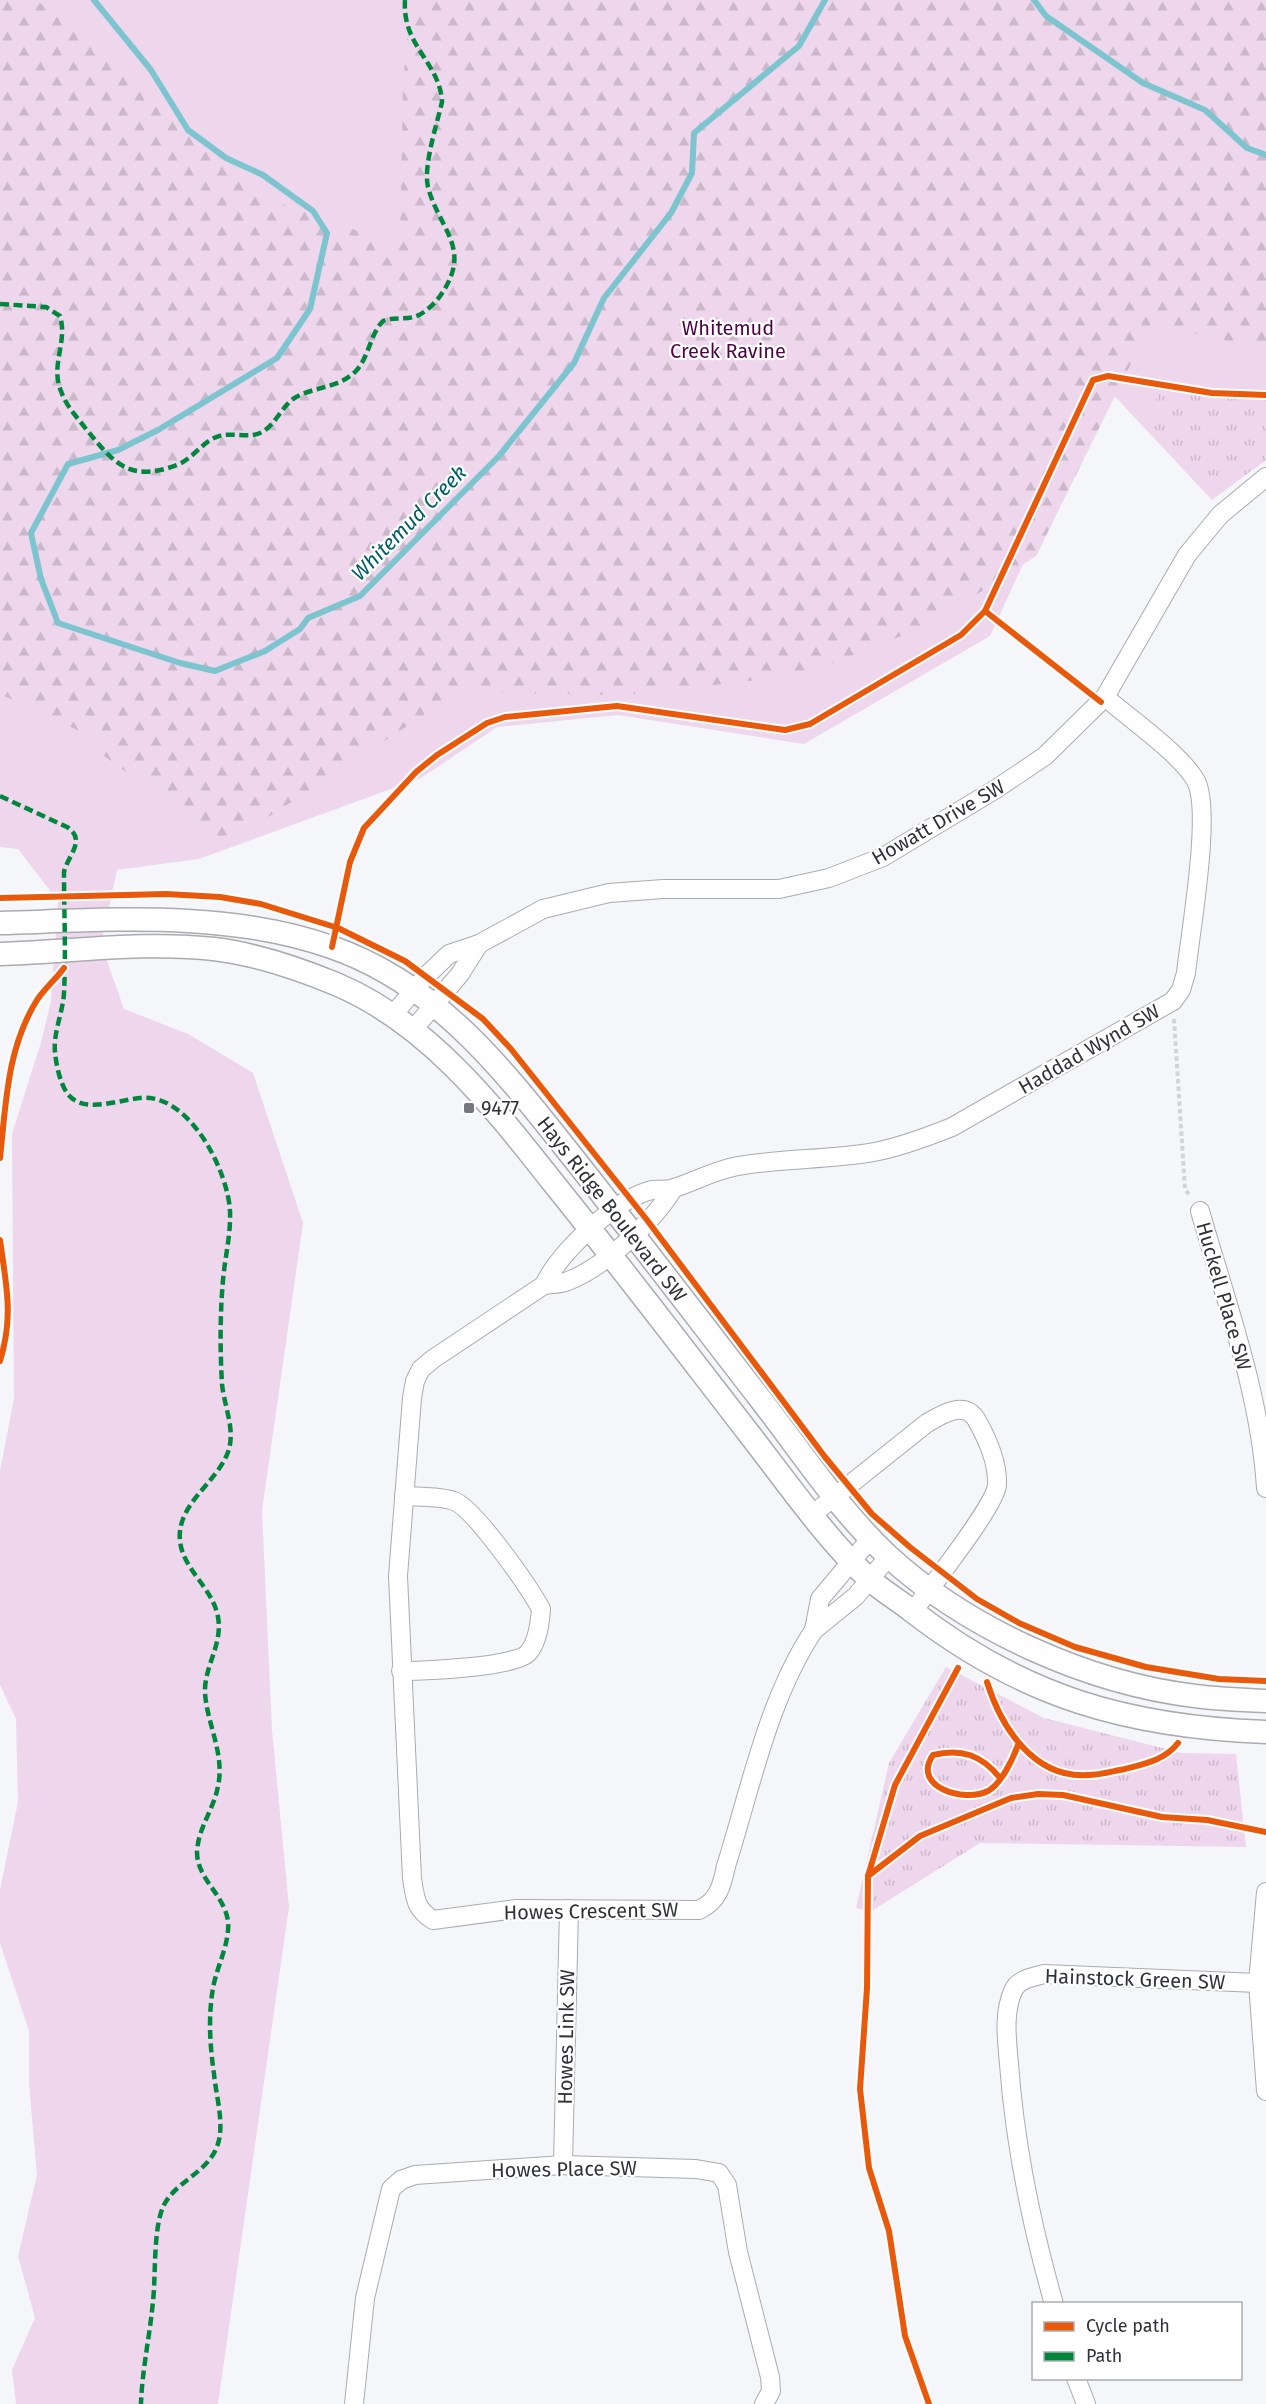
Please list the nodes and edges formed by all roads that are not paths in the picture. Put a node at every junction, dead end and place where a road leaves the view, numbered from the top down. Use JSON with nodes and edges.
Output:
{"nodes":[{"id":1,"x":1266,"y":477,"type":"edge"},
{"id":2,"x":1105,"y":697,"type":"junction"},
{"id":3,"x":0,"y":922,"type":"edge"},
{"id":4,"x":479,"y":944,"type":"junction"},
{"id":5,"x":0,"y":954,"type":"edge"},
{"id":6,"x":413,"y":990,"type":"junction"},
{"id":7,"x":434,"y":1005,"type":"junction"},
{"id":8,"x":392,"y":1016,"type":"junction"},
{"id":9,"x":412,"y":1031,"type":"junction"},
{"id":10,"x":674,"y":1189,"type":"junction"},
{"id":11,"x":615,"y":1210,"type":"junction"},
{"id":12,"x":1200,"y":1211,"type":"road end"},
{"id":13,"x":591,"y":1229,"type":"junction"},
{"id":14,"x":632,"y":1234,"type":"junction"},
{"id":15,"x":610,"y":1254,"type":"junction"},
{"id":16,"x":544,"y":1285,"type":"junction"},
{"id":17,"x":1266,"y":1488,"type":"edge"},
{"id":18,"x":404,"y":1496,"type":"junction"},
{"id":19,"x":836,"y":1497,"type":"junction"},
{"id":20,"x":813,"y":1514,"type":"junction"},
{"id":21,"x":871,"y":1538,"type":"junction"},
{"id":22,"x":889,"y":1556,"type":"junction"},
{"id":23,"x":850,"y":1560,"type":"junction"},
{"id":24,"x":871,"y":1580,"type":"junction"},
{"id":25,"x":930,"y":1587,"type":"junction"},
{"id":26,"x":913,"y":1612,"type":"junction"},
{"id":27,"x":814,"y":1630,"type":"junction"},
{"id":28,"x":401,"y":1671,"type":"junction"},
{"id":29,"x":1266,"y":1701,"type":"edge"},
{"id":30,"x":1266,"y":1732,"type":"edge"},
{"id":31,"x":1266,"y":1892,"type":"edge"},
{"id":32,"x":569,"y":1909,"type":"junction"},
{"id":33,"x":1258,"y":1983,"type":"junction"},
{"id":34,"x":1266,"y":2091,"type":"edge"},
{"id":35,"x":563,"y":2165,"type":"junction"},
{"id":36,"x":1053,"y":2302,"type":"edge"},
{"id":37,"x":1076,"y":2380,"type":"edge"},
{"id":38,"x":354,"y":2404,"type":"edge"},
{"id":39,"x":764,"y":2404,"type":"edge"},
{"id":40,"x":1086,"y":2404,"type":"edge"}],
"edges":[{"from":1,"to":2,"type":"street","name":"Howatt Drive SW"},
{"from":2,"to":4,"type":"street","name":"Howatt Drive SW"},
{"from":2,"to":10,"type":"street","name":"Haddad Wynd SW"},
{"from":3,"to":6,"type":"street","name":"Hays Ridge Boulevard SW"},
{"from":4,"to":6,"type":"street","name":"Howatt Drive SW"},
{"from":4,"to":7,"type":"street","name":"Howatt Drive SW"},
{"from":5,"to":8,"type":"street","name":"Hays Ridge Boulevard SW"},
{"from":6,"to":7,"type":"street","name":"Hays Ridge Boulevard SW"},
{"from":6,"to":8,"type":"street","name":"Howatt Drive SW"},
{"from":7,"to":9,"type":"street","name":"Howatt Drive SW"},
{"from":7,"to":11,"type":"street","name":"Hays Ridge Boulevard SW"},
{"from":8,"to":9,"type":"street","name":"Hays Ridge Boulevard SW"},
{"from":9,"to":13,"type":"street","name":"Hays Ridge Boulevard SW"},
{"from":10,"to":11,"type":"street","name":"Haddad Wynd SW"},
{"from":10,"to":14,"type":"street","name":"Haddad Wynd SW"},
{"from":11,"to":13,"type":"street","name":"Howes Crescent SW"},
{"from":11,"to":14,"type":"street","name":"Hays Ridge Boulevard SW"},
{"from":12,"to":17,"type":"street","name":"Huckell Place SW"},
{"from":13,"to":15,"type":"street","name":"Hays Ridge Boulevard SW"},
{"from":13,"to":16,"type":"street","name":"Howes Crescent SW"},
{"from":14,"to":15,"type":"street","name":"Haddad Wynd SW"},
{"from":14,"to":19,"type":"street","name":"Hays Ridge Boulevard SW"},
{"from":15,"to":16,"type":"street","name":"Haddad Wynd SW"},
{"from":15,"to":20,"type":"street","name":"Hays Ridge Boulevard SW"},
{"from":16,"to":18,"type":"street","name":"Howes Crescent SW"},
{"from":18,"to":28,"type":"street","name":"Howes Crescent SW"},
{"from":18,"to":28,"type":"street"},
{"from":19,"to":20,"type":"street"},
{"from":19,"to":21,"type":"street","name":"Hays Ridge Boulevard SW"},
{"from":19,"to":25,"type":"street"},
{"from":20,"to":23,"type":"street","name":"Hays Ridge Boulevard SW"},
{"from":21,"to":22,"type":"street","name":"Hays Ridge Boulevard SW"},
{"from":21,"to":23,"type":"street"},
{"from":22,"to":24,"type":"street"},
{"from":22,"to":25,"type":"street","name":"Hays Ridge Boulevard SW"},
{"from":23,"to":24,"type":"street","name":"Hays Ridge Boulevard SW"},
{"from":23,"to":27,"type":"street"},
{"from":24,"to":26,"type":"street","name":"Hays Ridge Boulevard SW"},
{"from":24,"to":27,"type":"street"},
{"from":25,"to":26,"type":"street"},
{"from":25,"to":29,"type":"street","name":"Hays Ridge Boulevard SW"},
{"from":26,"to":30,"type":"street","name":"Hays Ridge Boulevard SW"},
{"from":27,"to":32,"type":"street","name":"Howes Crescent SW"},
{"from":28,"to":32,"type":"street","name":"Howes Crescent SW"},
{"from":31,"to":33,"type":"street"},
{"from":32,"to":35,"type":"street","name":"Howes Link SW"},
{"from":33,"to":34,"type":"street"},
{"from":33,"to":36,"type":"street","name":"Hainstock Green SW"},
{"from":35,"to":38,"type":"street","name":"Howes Place SW"},
{"from":35,"to":39,"type":"street","name":"Howes Place SW"},
{"from":37,"to":40,"type":"street"}]}
